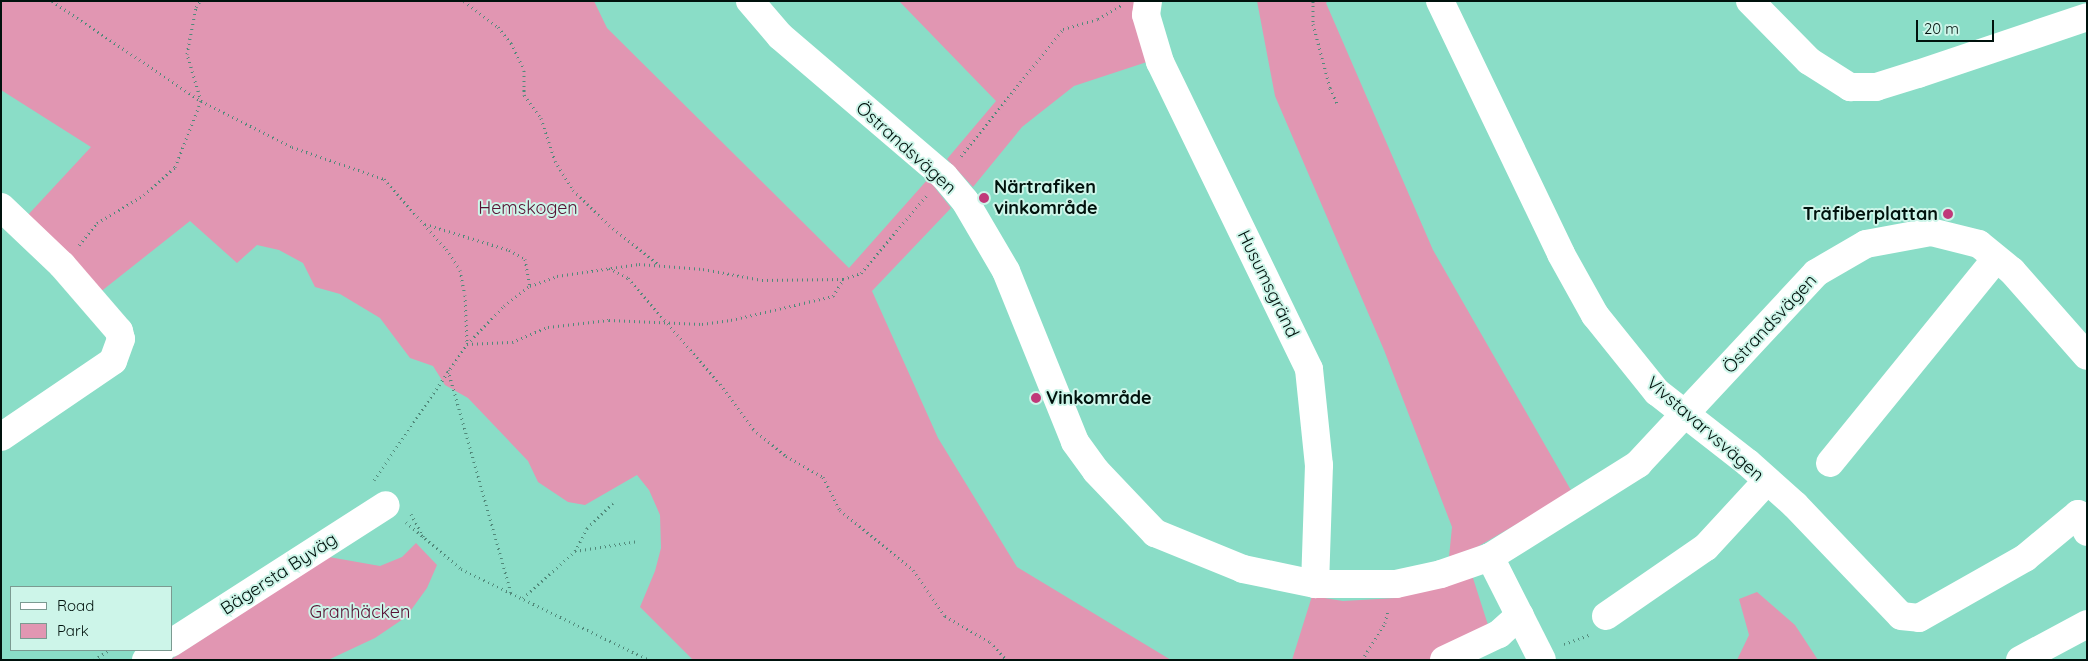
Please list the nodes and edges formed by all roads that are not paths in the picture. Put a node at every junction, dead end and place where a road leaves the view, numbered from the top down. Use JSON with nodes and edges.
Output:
{"nodes":[{"id":1,"x":750,"y":1,"type":"edge"},
{"id":2,"x":1148,"y":1,"type":"edge"},
{"id":3,"x":1440,"y":1,"type":"edge"},
{"id":4,"x":1750,"y":1,"type":"edge"},
{"id":5,"x":2087,"y":17,"type":"edge"},
{"id":6,"x":1,"y":207,"type":"edge"},
{"id":7,"x":1996,"y":259,"type":"junction"},
{"id":8,"x":2087,"y":356,"type":"edge"},
{"id":9,"x":1684,"y":415,"type":"junction"},
{"id":10,"x":1,"y":437,"type":"edge"},
{"id":11,"x":1830,"y":463,"type":"dead end"},
{"id":12,"x":1766,"y":482,"type":"junction"},
{"id":13,"x":379,"y":494,"type":"road end"},
{"id":14,"x":2082,"y":523,"type":"edge"},
{"id":15,"x":1490,"y":557,"type":"junction"},
{"id":16,"x":1315,"y":584,"type":"junction"},
{"id":17,"x":1520,"y":614,"type":"junction"},
{"id":18,"x":1606,"y":616,"type":"road end"},
{"id":19,"x":2087,"y":624,"type":"edge"},
{"id":20,"x":172,"y":642,"type":"edge"},
{"id":21,"x":160,"y":651,"type":"edge"},
{"id":22,"x":1541,"y":657,"type":"edge"},
{"id":23,"x":146,"y":660,"type":"edge"},
{"id":24,"x":1444,"y":660,"type":"edge"},
{"id":25,"x":2020,"y":660,"type":"edge"}],
"edges":[{"from":1,"to":16,"type":"street","name":"Östrandsvägen"},
{"from":2,"to":16,"type":"street","name":"Husumsgränd"},
{"from":3,"to":9,"type":"street","name":"Vivstavarvsvägen"},
{"from":4,"to":5,"type":"street"},
{"from":6,"to":10,"type":"street"},
{"from":7,"to":8,"type":"street","name":"Östrandsvägen"},
{"from":7,"to":9,"type":"street","name":"Östrandsvägen"},
{"from":7,"to":11,"type":"street"},
{"from":9,"to":12,"type":"street","name":"Vivstavarvsvägen"},
{"from":9,"to":15,"type":"street","name":"Östrandsvägen"},
{"from":12,"to":14,"type":"street","name":"Vivstavarvsvägen"},
{"from":12,"to":18,"type":"street"},
{"from":13,"to":20,"type":"street","name":"Bägersta Byväg"},
{"from":15,"to":16,"type":"street","name":"Östrandsvägen"},
{"from":15,"to":17,"type":"street"},
{"from":17,"to":22,"type":"street"},
{"from":17,"to":24,"type":"street"},
{"from":19,"to":25,"type":"street"},
{"from":21,"to":23,"type":"street"}]}
